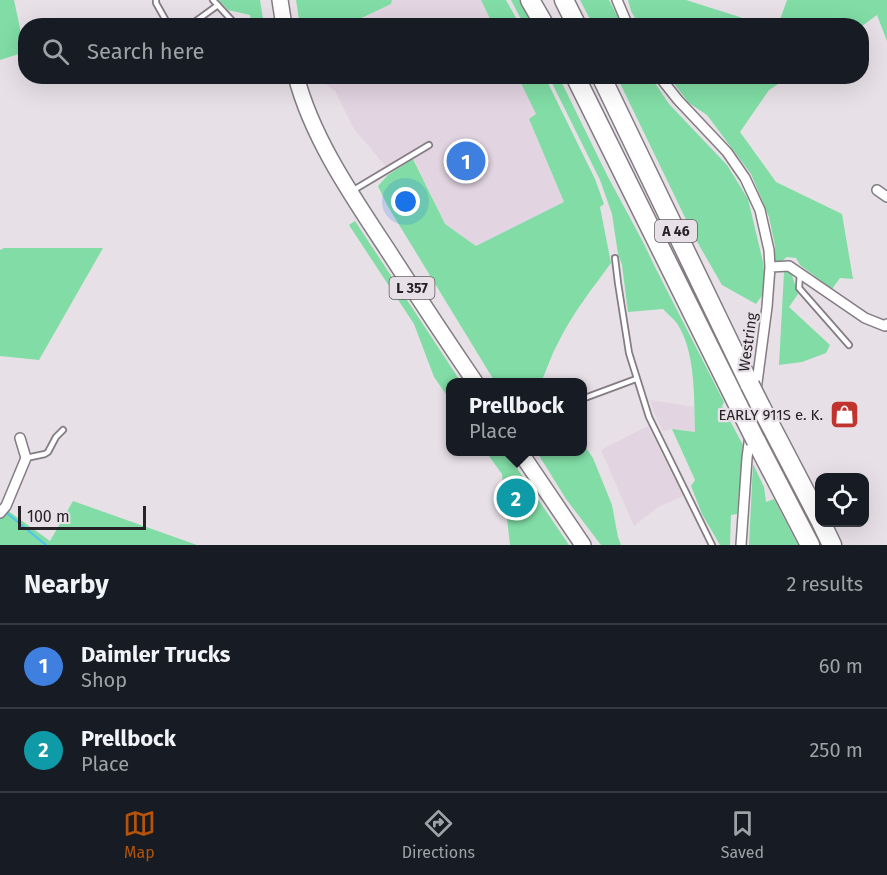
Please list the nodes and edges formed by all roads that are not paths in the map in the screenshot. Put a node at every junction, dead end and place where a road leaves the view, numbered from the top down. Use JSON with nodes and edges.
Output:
{"nodes":[{"id":1,"x":156,"y":0,"type":"edge"},
{"id":2,"x":213,"y":0,"type":"edge"},
{"id":3,"x":280,"y":0,"type":"edge"},
{"id":4,"x":530,"y":0,"type":"edge"},
{"id":5,"x":538,"y":0,"type":"edge"},
{"id":6,"x":564,"y":0,"type":"edge"},
{"id":7,"x":617,"y":0,"type":"edge"},
{"id":8,"x":218,"y":5,"type":"junction"},
{"id":9,"x":164,"y":18,"type":"edge"},
{"id":10,"x":200,"y":18,"type":"edge"},
{"id":11,"x":230,"y":18,"type":"edge"},
{"id":12,"x":283,"y":18,"type":"edge"},
{"id":13,"x":540,"y":18,"type":"edge"},
{"id":14,"x":546,"y":18,"type":"edge"},
{"id":15,"x":573,"y":18,"type":"edge"},
{"id":16,"x":625,"y":18,"type":"edge"},
{"id":17,"x":298,"y":84,"type":"edge"},
{"id":18,"x":579,"y":84,"type":"edge"},
{"id":19,"x":605,"y":84,"type":"edge"},
{"id":20,"x":666,"y":84,"type":"edge"},
{"id":21,"x":429,"y":145,"type":"dead end"},
{"id":22,"x":882,"y":189,"type":"edge"},
{"id":23,"x":350,"y":192,"type":"junction"},
{"id":24,"x":887,"y":197,"type":"edge"},
{"id":25,"x":615,"y":258,"type":"dead end"},
{"id":26,"x":770,"y":267,"type":"junction"},
{"id":27,"x":800,"y":273,"type":"junction"},
{"id":28,"x":886,"y":326,"type":"edge"},
{"id":29,"x":849,"y":345,"type":"dead end"},
{"id":30,"x":472,"y":378,"type":"edge"},
{"id":31,"x":636,"y":379,"type":"junction"},
{"id":32,"x":587,"y":397,"type":"edge"},
{"id":33,"x":63,"y":430,"type":"dead end"},
{"id":34,"x":20,"y":438,"type":"dead end"},
{"id":35,"x":523,"y":456,"type":"edge"},
{"id":36,"x":26,"y":458,"type":"junction"},
{"id":37,"x":815,"y":511,"type":"edge"},
{"id":38,"x":0,"y":513,"type":"edge"},
{"id":39,"x":823,"y":527,"type":"edge"},
{"id":40,"x":583,"y":545,"type":"edge"},
{"id":41,"x":712,"y":545,"type":"edge"},
{"id":42,"x":741,"y":545,"type":"edge"},
{"id":43,"x":810,"y":545,"type":"edge"},
{"id":44,"x":832,"y":545,"type":"edge"}],
"edges":[{"from":1,"to":9,"type":"lane"},
{"from":2,"to":8,"type":"lane"},
{"from":3,"to":12,"type":"main road"},
{"from":4,"to":13,"type":"highway"},
{"from":5,"to":14,"type":"highway"},
{"from":6,"to":15,"type":"highway"},
{"from":7,"to":16,"type":"street"},
{"from":8,"to":10,"type":"lane"},
{"from":8,"to":11,"type":"lane"},
{"from":17,"to":23,"type":"main road","number":"L 357"},
{"from":18,"to":43,"type":"highway","number":"A 46","bridge":true},
{"from":19,"to":37,"type":"highway","number":"A 46","bridge":true},
{"from":20,"to":26,"type":"street","name":"Westring"},
{"from":21,"to":23,"type":"lane"},
{"from":22,"to":24,"type":"street"},
{"from":23,"to":30,"type":"main road","number":"L 357"},
{"from":25,"to":31,"type":"lane"},
{"from":26,"to":27,"type":"street"},
{"from":26,"to":42,"type":"street","name":"Westring"},
{"from":27,"to":28,"type":"street"},
{"from":27,"to":29,"type":"lane"},
{"from":31,"to":32,"type":"lane"},
{"from":31,"to":41,"type":"lane"},
{"from":33,"to":36,"type":"lane"},
{"from":34,"to":36,"type":"street"},
{"from":35,"to":40,"type":"main road"},
{"from":36,"to":38,"type":"street"},
{"from":39,"to":44,"type":"highway","number":"A 46"}]}
